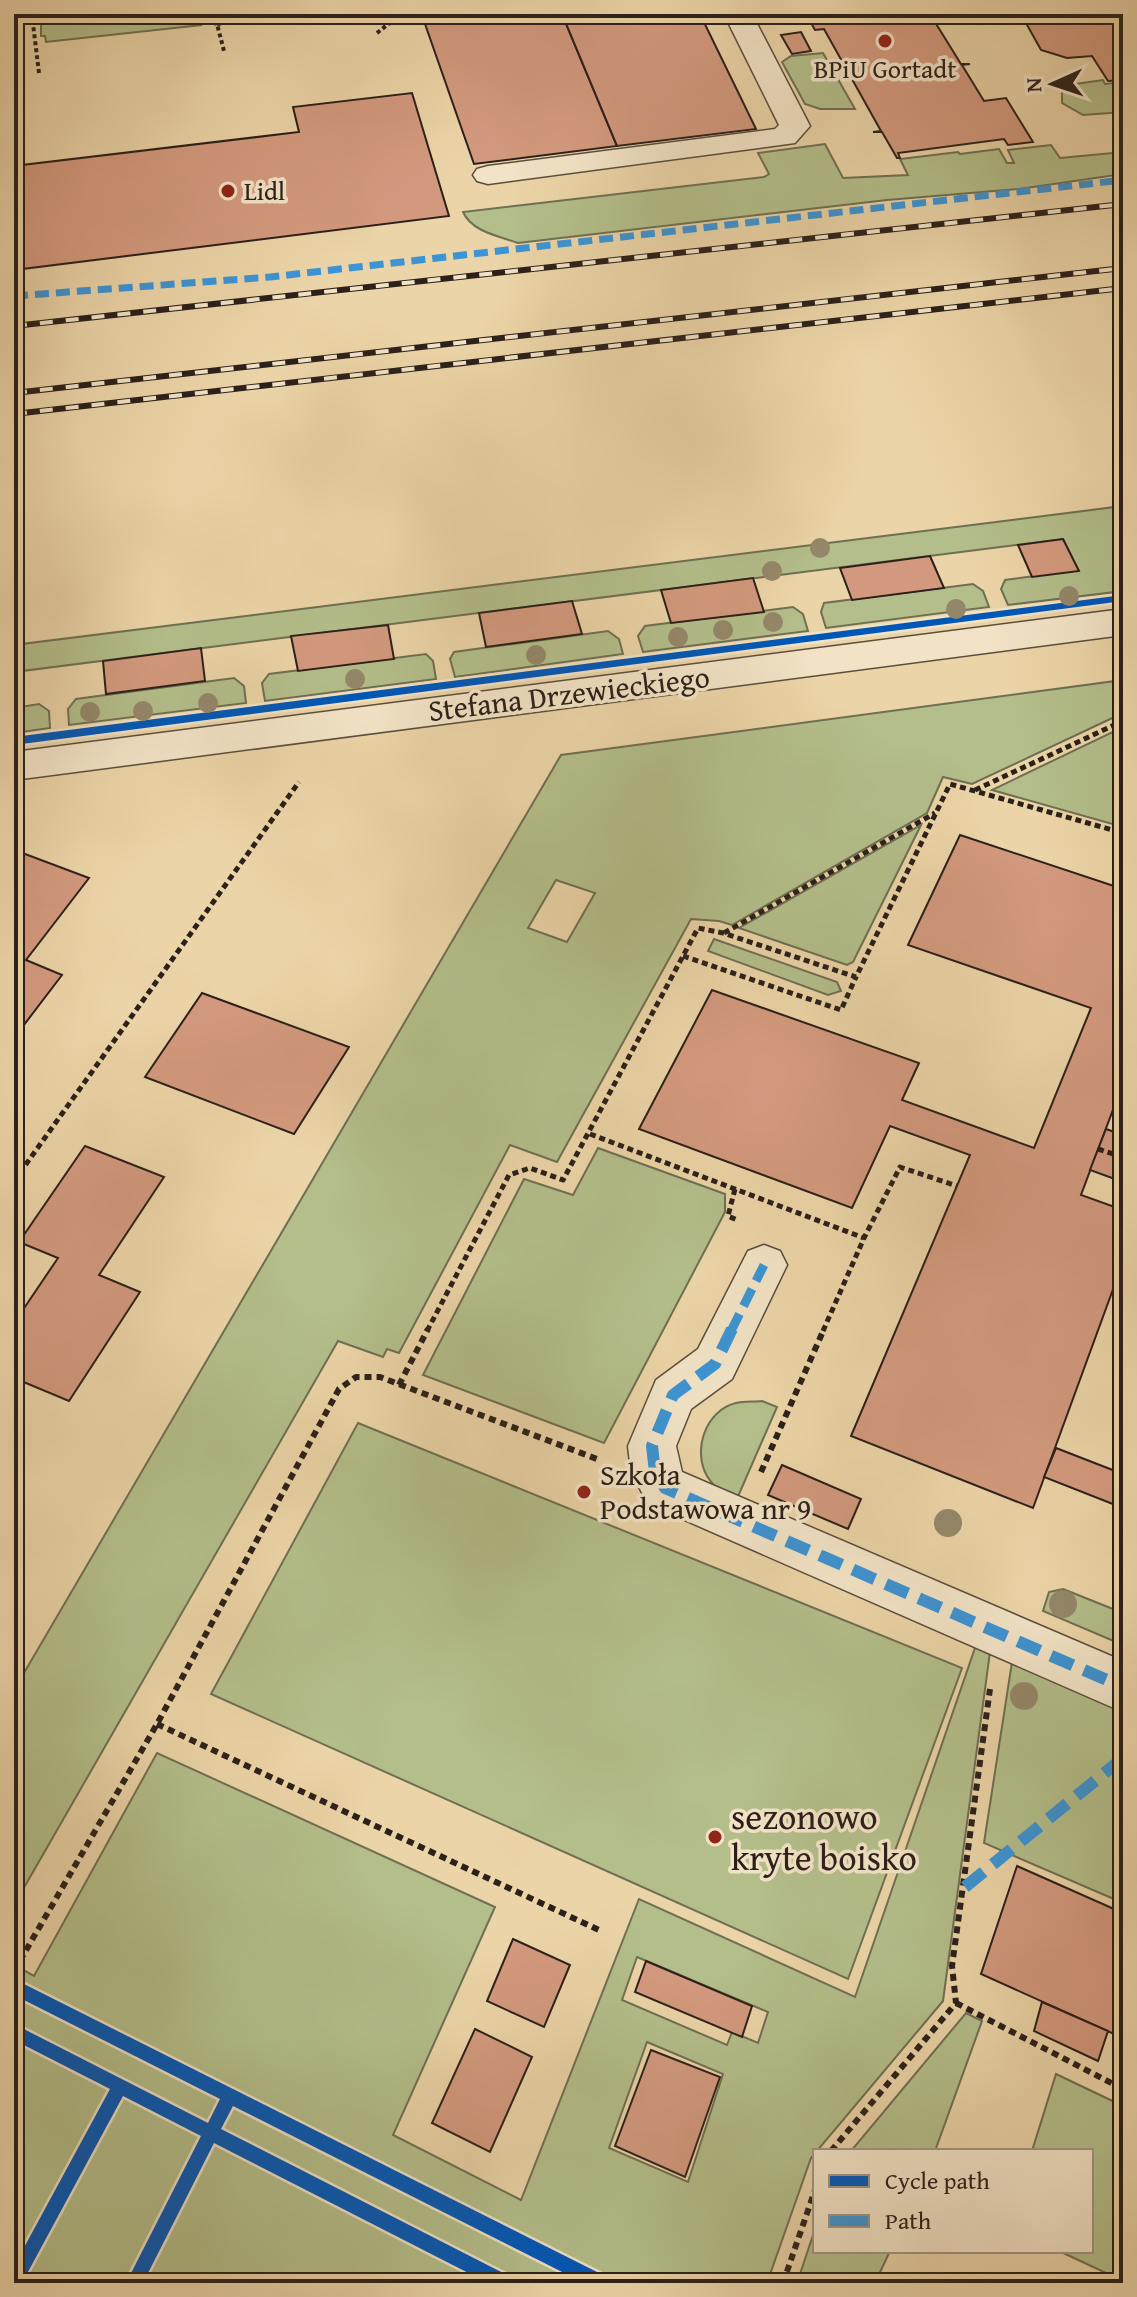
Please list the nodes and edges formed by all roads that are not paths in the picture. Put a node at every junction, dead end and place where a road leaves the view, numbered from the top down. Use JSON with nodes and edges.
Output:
{"nodes":[{"id":1,"x":738,"y":14,"type":"edge"},
{"id":2,"x":488,"y":175,"type":"dead end"},
{"id":3,"x":1123,"y":622,"type":"edge"},
{"id":4,"x":14,"y":766,"type":"edge"},
{"id":5,"x":764,"y":1265,"type":"dead end"},
{"id":6,"x":1123,"y":1687,"type":"edge"}],
"edges":[{"from":1,"to":2,"type":"street"},
{"from":3,"to":4,"type":"street","name":"Stefana Drzewieckiego"},
{"from":5,"to":6,"type":"street"}]}
